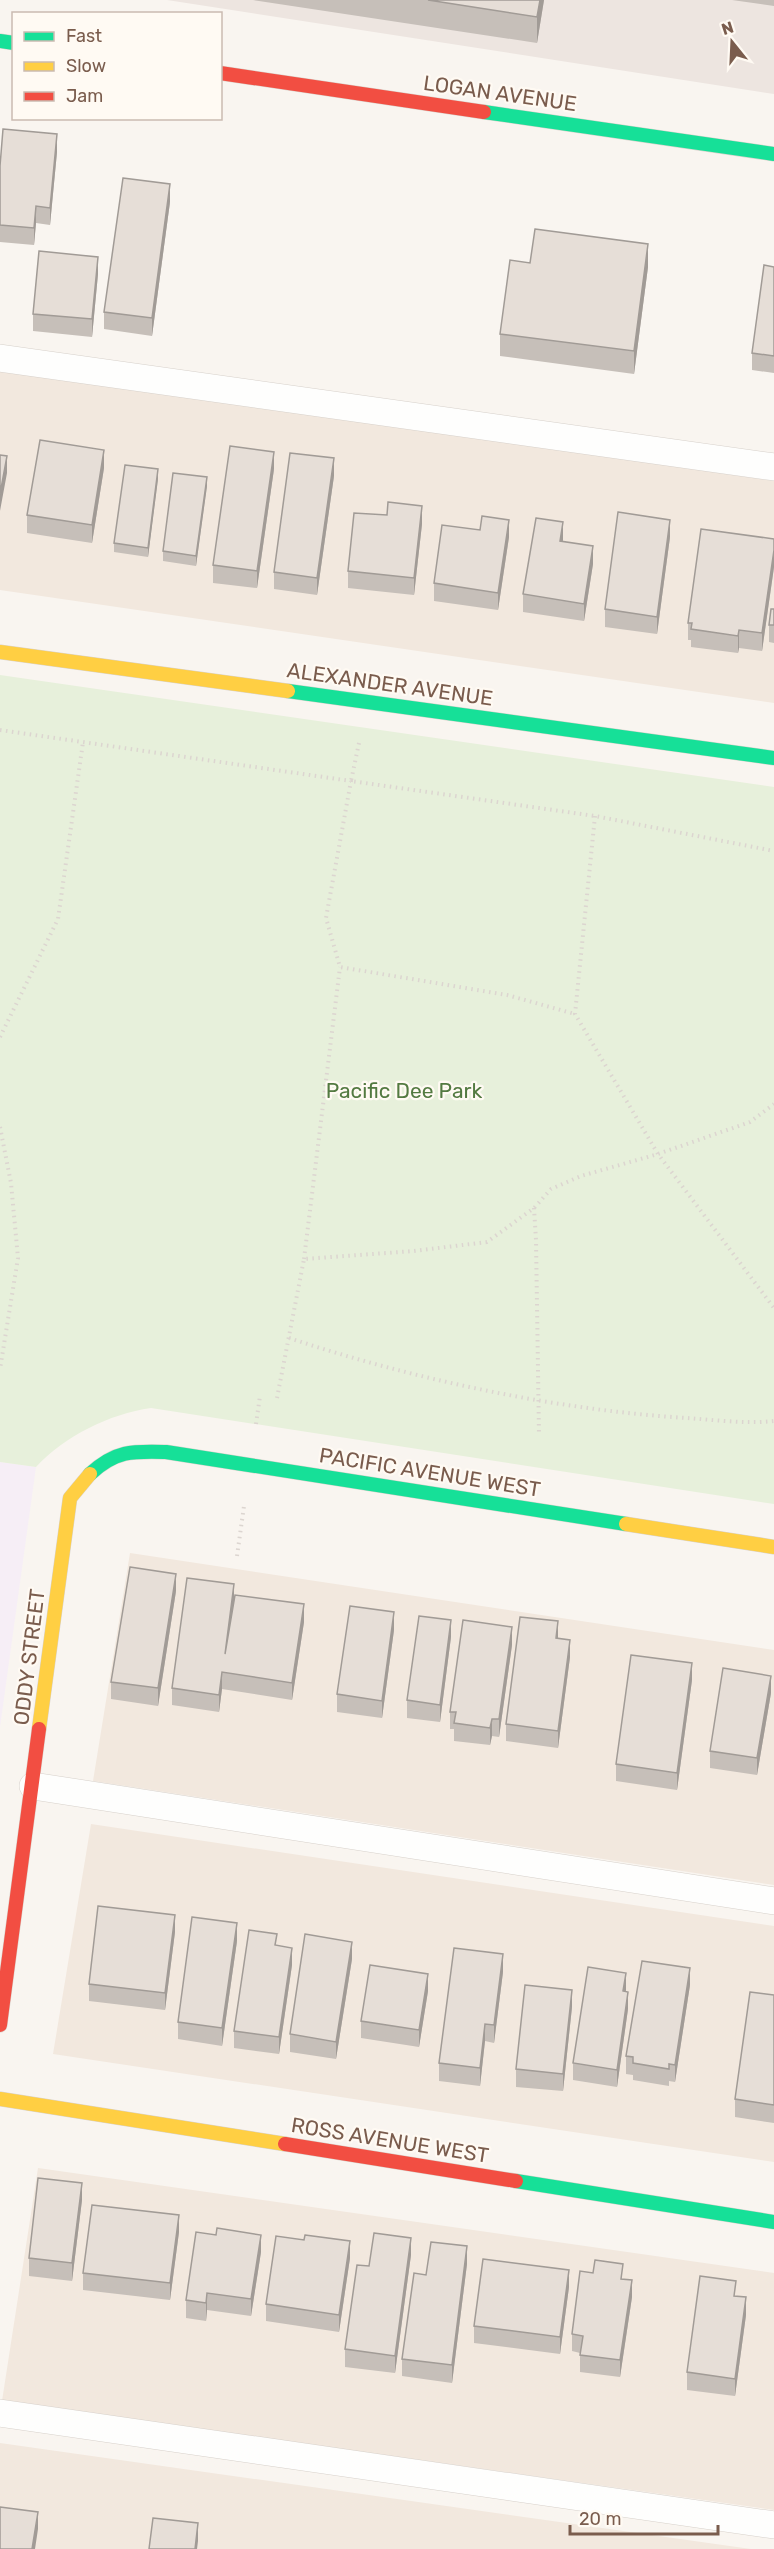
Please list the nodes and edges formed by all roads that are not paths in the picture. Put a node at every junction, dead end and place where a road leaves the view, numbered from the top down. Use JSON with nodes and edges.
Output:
{"nodes":[{"id":1,"x":222,"y":73,"type":"edge"},
{"id":2,"x":774,"y":154,"type":"edge"},
{"id":3,"x":0,"y":358,"type":"edge"},
{"id":4,"x":774,"y":467,"type":"edge"},
{"id":5,"x":0,"y":652,"type":"edge"},
{"id":6,"x":774,"y":758,"type":"edge"},
{"id":7,"x":85,"y":1477,"type":"joint"},
{"id":8,"x":774,"y":1547,"type":"edge"},
{"id":9,"x":33,"y":1786,"type":"junction"},
{"id":10,"x":774,"y":1901,"type":"edge"},
{"id":11,"x":0,"y":2025,"type":"edge"},
{"id":12,"x":0,"y":2099,"type":"edge"},
{"id":13,"x":774,"y":2222,"type":"edge"},
{"id":14,"x":0,"y":2413,"type":"edge"},
{"id":15,"x":774,"y":2525,"type":"edge"}],
"edges":[{"from":1,"to":2,"type":"street","name":"LOGAN AVENUE"},
{"from":3,"to":4,"type":"lane"},
{"from":5,"to":6,"type":"street","name":"ALEXANDER AVENUE"},
{"from":7,"to":8,"type":"street","name":"PACIFIC AVENUE WEST"},
{"from":7,"to":9,"type":"street","name":"ODDY STREET"},
{"from":9,"to":10,"type":"lane"},
{"from":9,"to":11,"type":"street","name":"ODDY STREET"},
{"from":12,"to":13,"type":"street","name":"ROSS AVENUE WEST"},
{"from":14,"to":15,"type":"lane"}]}
